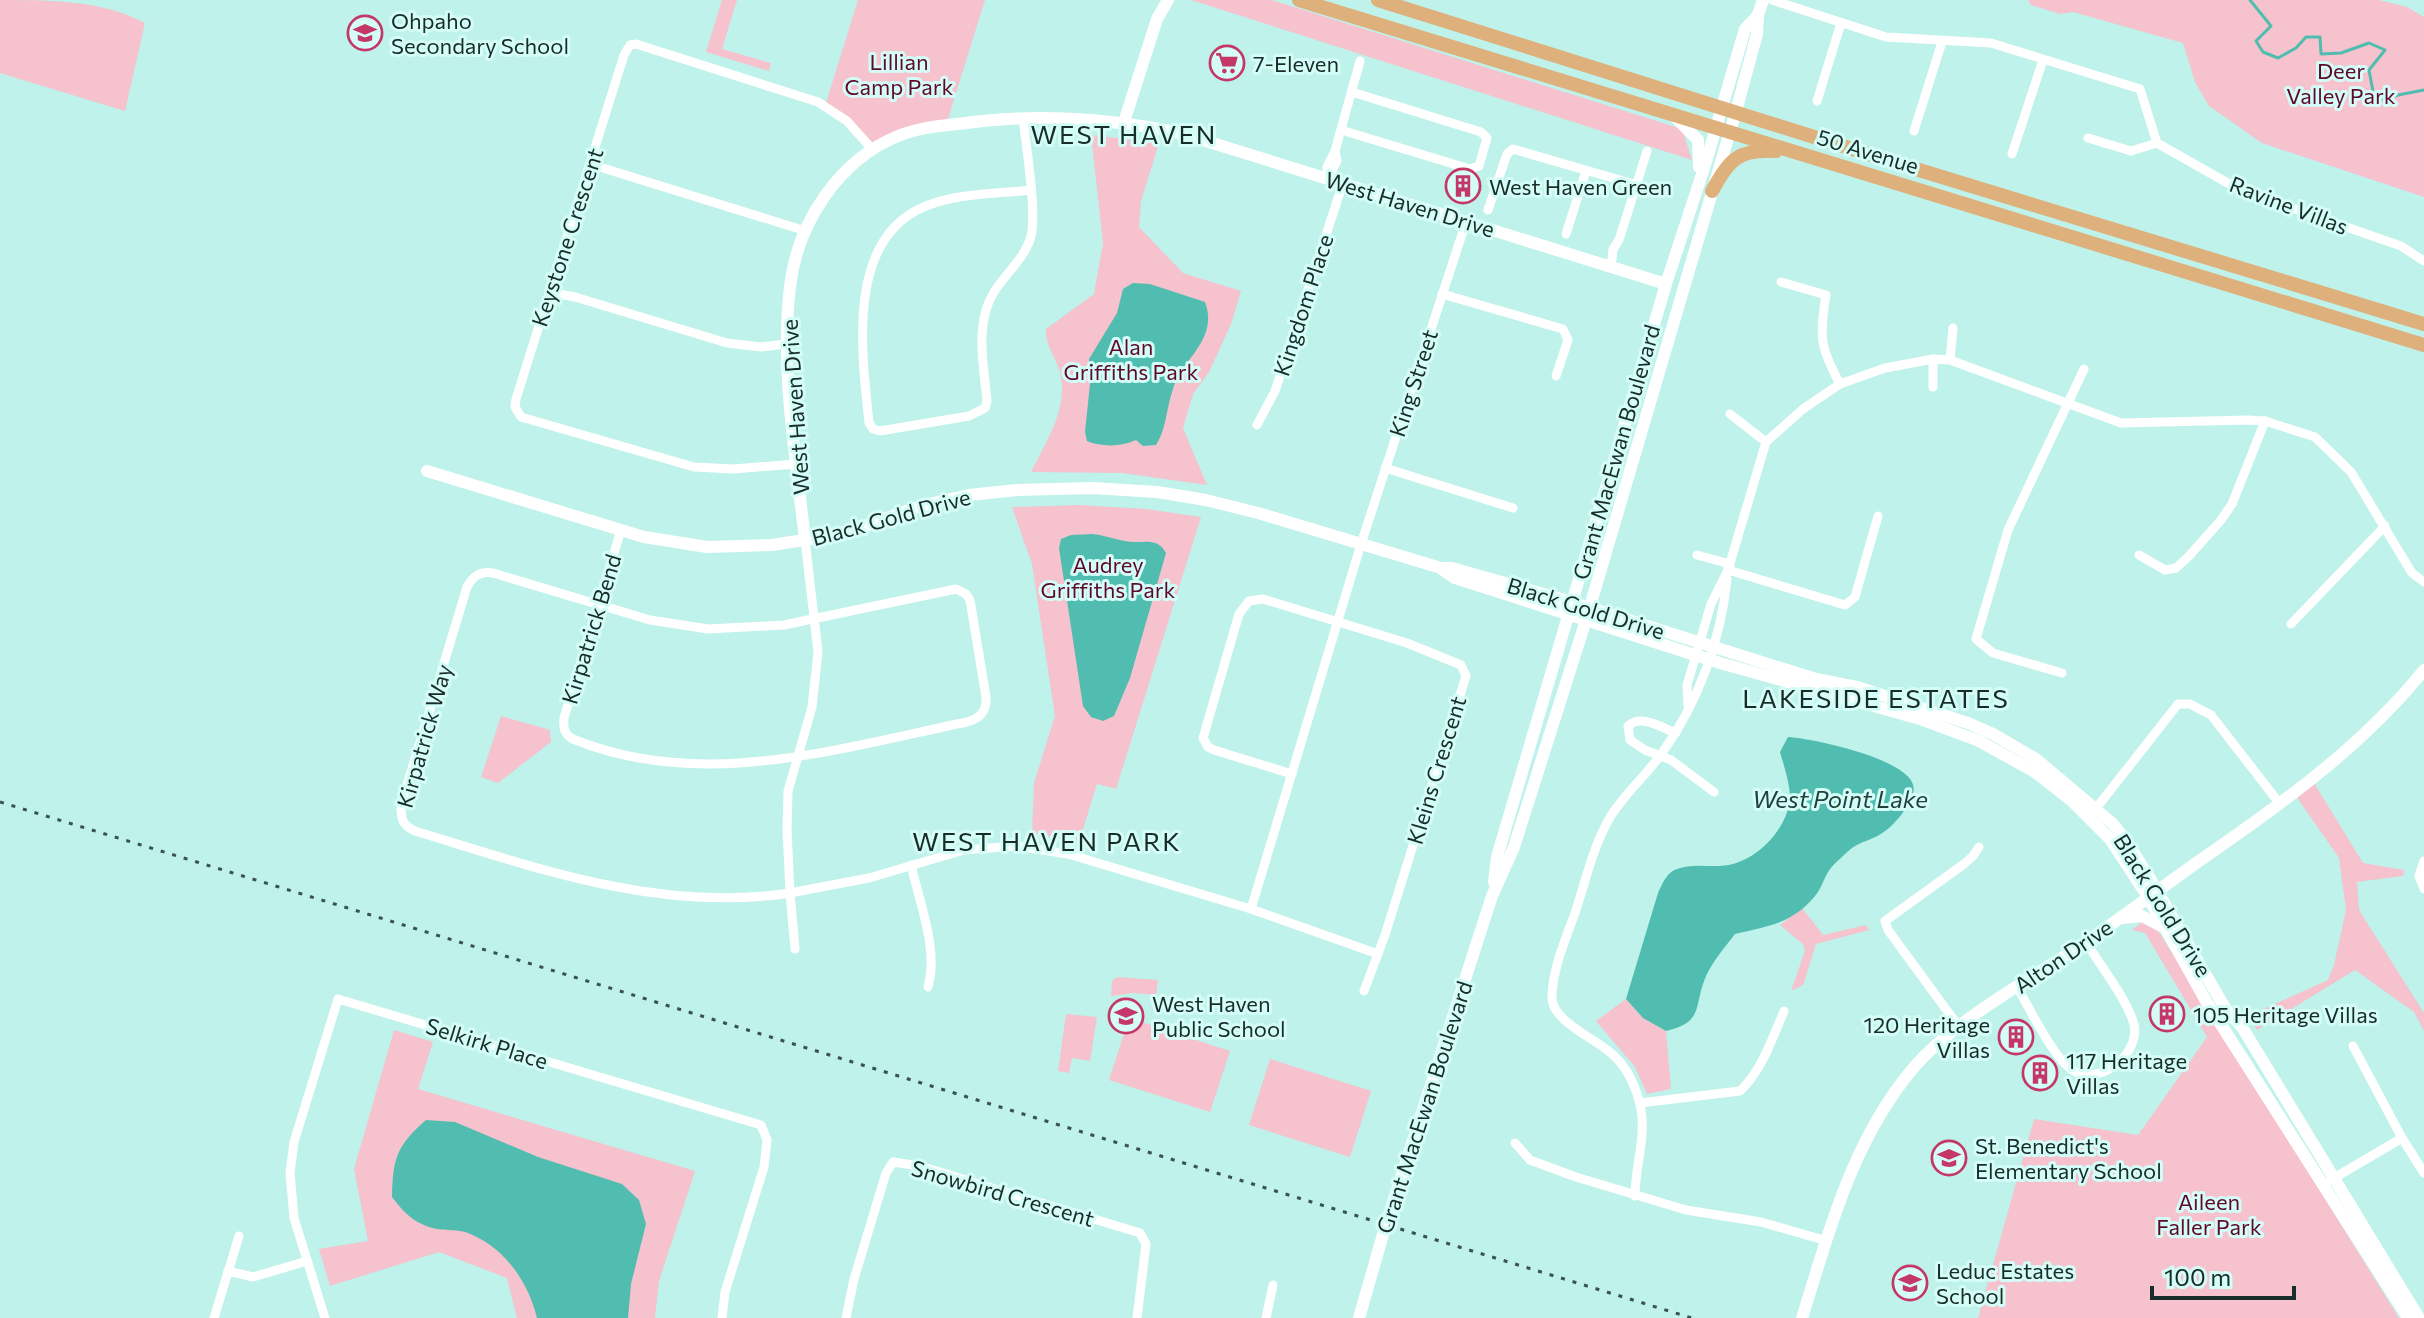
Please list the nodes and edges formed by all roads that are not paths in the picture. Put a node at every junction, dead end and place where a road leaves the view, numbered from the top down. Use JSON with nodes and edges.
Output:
{"nodes":[{"id":1,"x":1158,"y":0,"type":"edge"},
{"id":2,"x":1168,"y":0,"type":"edge"},
{"id":3,"x":1299,"y":0,"type":"edge"},
{"id":4,"x":1378,"y":0,"type":"edge"},
{"id":5,"x":1763,"y":0,"type":"edge"},
{"id":6,"x":1772,"y":0,"type":"edge"},
{"id":7,"x":1157,"y":19,"type":"junction"},
{"id":8,"x":1841,"y":23,"type":"junction"},
{"id":9,"x":1942,"y":42,"type":"junction"},
{"id":10,"x":2043,"y":60,"type":"junction"},
{"id":11,"x":1360,"y":61,"type":"dead end"},
{"id":12,"x":1352,"y":92,"type":"junction"},
{"id":13,"x":1817,"y":101,"type":"dead end"},
{"id":14,"x":1729,"y":109,"type":"junction"},
{"id":15,"x":1672,"y":113,"type":"junction"},
{"id":16,"x":1023,"y":118,"type":"junction"},
{"id":17,"x":1124,"y":122,"type":"junction"},
{"id":18,"x":1723,"y":129,"type":"junction"},
{"id":19,"x":1341,"y":130,"type":"junction"},
{"id":20,"x":1914,"y":131,"type":"dead end"},
{"id":21,"x":2088,"y":138,"type":"dead end"},
{"id":22,"x":2157,"y":143,"type":"junction"},
{"id":23,"x":872,"y":149,"type":"junction"},
{"id":24,"x":1647,"y":151,"type":"dead end"},
{"id":25,"x":1797,"y":152,"type":"junction"},
{"id":26,"x":2012,"y":154,"type":"dead end"},
{"id":27,"x":590,"y":164,"type":"junction"},
{"id":28,"x":1586,"y":171,"type":"junction"},
{"id":29,"x":1328,"y":178,"type":"junction"},
{"id":30,"x":1343,"y":183,"type":"junction"},
{"id":31,"x":1637,"y":185,"type":"junction"},
{"id":32,"x":1697,"y":185,"type":"junction"},
{"id":33,"x":1030,"y":190,"type":"junction"},
{"id":34,"x":1712,"y":191,"type":"junction"},
{"id":35,"x":1488,"y":210,"type":"dead end"},
{"id":36,"x":1466,"y":222,"type":"junction"},
{"id":37,"x":806,"y":231,"type":"junction"},
{"id":38,"x":1566,"y":234,"type":"dead end"},
{"id":39,"x":2424,"y":261,"type":"edge"},
{"id":40,"x":1611,"y":267,"type":"junction"},
{"id":41,"x":1781,"y":282,"type":"dead end"},
{"id":42,"x":1666,"y":284,"type":"junction"},
{"id":43,"x":549,"y":292,"type":"junction"},
{"id":44,"x":1442,"y":294,"type":"junction"},
{"id":45,"x":2424,"y":324,"type":"edge"},
{"id":46,"x":1953,"y":328,"type":"dead end"},
{"id":47,"x":786,"y":344,"type":"junction"},
{"id":48,"x":2424,"y":345,"type":"edge"},
{"id":49,"x":1933,"y":359,"type":"junction"},
{"id":50,"x":1950,"y":360,"type":"junction"},
{"id":51,"x":2084,"y":369,"type":"dead end"},
{"id":52,"x":1556,"y":376,"type":"dead end"},
{"id":53,"x":1840,"y":384,"type":"junction"},
{"id":54,"x":1933,"y":387,"type":"dead end"},
{"id":55,"x":2068,"y":402,"type":"junction"},
{"id":56,"x":1730,"y":414,"type":"dead end"},
{"id":57,"x":2265,"y":421,"type":"junction"},
{"id":58,"x":1257,"y":425,"type":"dead end"},
{"id":59,"x":1766,"y":442,"type":"junction"},
{"id":60,"x":796,"y":464,"type":"junction"},
{"id":61,"x":1385,"y":468,"type":"junction"},
{"id":62,"x":427,"y":471,"type":"dead end"},
{"id":63,"x":1513,"y":508,"type":"dead end"},
{"id":64,"x":1878,"y":516,"type":"dead end"},
{"id":65,"x":2385,"y":526,"type":"junction"},
{"id":66,"x":621,"y":530,"type":"junction"},
{"id":67,"x":805,"y":540,"type":"junction"},
{"id":68,"x":1361,"y":544,"type":"junction"},
{"id":69,"x":1697,"y":555,"type":"dead end"},
{"id":70,"x":2139,"y":555,"type":"dead end"},
{"id":71,"x":1729,"y":567,"type":"junction"},
{"id":72,"x":2424,"y":582,"type":"edge"},
{"id":73,"x":598,"y":605,"type":"junction"},
{"id":74,"x":1570,"y":608,"type":"junction"},
{"id":75,"x":1587,"y":614,"type":"junction"},
{"id":76,"x":815,"y":619,"type":"junction"},
{"id":77,"x":1339,"y":623,"type":"junction"},
{"id":78,"x":2291,"y":624,"type":"dead end"},
{"id":79,"x":1698,"y":649,"type":"junction"},
{"id":80,"x":1711,"y":653,"type":"junction"},
{"id":81,"x":2424,"y":670,"type":"edge"},
{"id":82,"x":2062,"y":673,"type":"dead end"},
{"id":83,"x":1688,"y":706,"type":"junction"},
{"id":84,"x":1676,"y":733,"type":"junction"},
{"id":85,"x":1661,"y":755,"type":"junction"},
{"id":86,"x":795,"y":758,"type":"junction"},
{"id":87,"x":1292,"y":774,"type":"junction"},
{"id":88,"x":1714,"y":792,"type":"dead end"},
{"id":89,"x":2280,"y":804,"type":"junction"},
{"id":90,"x":2093,"y":813,"type":"junction"},
{"id":91,"x":1979,"y":847,"type":"dead end"},
{"id":92,"x":2424,"y":861,"type":"edge"},
{"id":93,"x":911,"y":865,"type":"junction"},
{"id":94,"x":2424,"y":889,"type":"edge"},
{"id":95,"x":790,"y":893,"type":"junction"},
{"id":96,"x":2153,"y":894,"type":"junction"},
{"id":97,"x":1492,"y":896,"type":"junction"},
{"id":98,"x":1251,"y":909,"type":"junction"},
{"id":99,"x":2116,"y":920,"type":"junction"},
{"id":100,"x":2166,"y":929,"type":"junction"},
{"id":101,"x":2086,"y":942,"type":"junction"},
{"id":102,"x":795,"y":949,"type":"dead end"},
{"id":103,"x":1378,"y":954,"type":"junction"},
{"id":104,"x":928,"y":987,"type":"dead end"},
{"id":105,"x":2017,"y":987,"type":"junction"},
{"id":106,"x":1364,"y":991,"type":"dead end"},
{"id":107,"x":1784,"y":1011,"type":"dead end"},
{"id":108,"x":1959,"y":1027,"type":"junction"},
{"id":109,"x":2353,"y":1046,"type":"dead end"},
{"id":110,"x":1640,"y":1103,"type":"junction"},
{"id":111,"x":2402,"y":1138,"type":"junction"},
{"id":112,"x":1515,"y":1143,"type":"dead end"},
{"id":113,"x":2424,"y":1173,"type":"edge"},
{"id":114,"x":2328,"y":1181,"type":"junction"},
{"id":115,"x":1635,"y":1196,"type":"junction"},
{"id":116,"x":239,"y":1236,"type":"dead end"},
{"id":117,"x":1827,"y":1241,"type":"junction"},
{"id":118,"x":307,"y":1261,"type":"junction"},
{"id":119,"x":228,"y":1271,"type":"junction"},
{"id":120,"x":1273,"y":1285,"type":"dead end"},
{"id":121,"x":214,"y":1318,"type":"edge"},
{"id":122,"x":325,"y":1318,"type":"edge"},
{"id":123,"x":722,"y":1318,"type":"edge"},
{"id":124,"x":846,"y":1318,"type":"edge"},
{"id":125,"x":1137,"y":1318,"type":"edge"},
{"id":126,"x":1266,"y":1318,"type":"edge"},
{"id":127,"x":1359,"y":1318,"type":"edge"},
{"id":128,"x":1802,"y":1318,"type":"edge"},
{"id":129,"x":2408,"y":1318,"type":"edge"},
{"id":130,"x":2419,"y":1318,"type":"edge"}],
"edges":[{"from":1,"to":7,"type":"main road"},
{"from":2,"to":7,"type":"main road"},
{"from":3,"to":15,"type":"main road","name":"50 Avenue"},
{"from":4,"to":14,"type":"main road","name":"50 Avenue"},
{"from":5,"to":14,"type":"main road","name":"Grant MacEwan Boulevard"},
{"from":6,"to":8,"type":"street"},
{"from":7,"to":17,"type":"main road"},
{"from":8,"to":9,"type":"street"},
{"from":8,"to":13,"type":"street"},
{"from":9,"to":10,"type":"street"},
{"from":9,"to":20,"type":"street"},
{"from":10,"to":22,"type":"street"},
{"from":10,"to":26,"type":"street"},
{"from":11,"to":12,"type":"street"},
{"from":12,"to":19,"type":"street"},
{"from":12,"to":19,"type":"street"},
{"from":14,"to":18,"type":"main road","name":"Grant MacEwan Boulevard"},
{"from":14,"to":45,"type":"main road","name":"50 Avenue"},
{"from":15,"to":18,"type":"main road","name":"50 Avenue"},
{"from":15,"to":32,"type":"main road"},
{"from":16,"to":17,"type":"main road","name":"West Haven Drive"},
{"from":16,"to":23,"type":"main road","name":"West Haven Drive"},
{"from":16,"to":33,"type":"street"},
{"from":17,"to":29,"type":"main road","name":"West Haven Drive"},
{"from":18,"to":25,"type":"main road","name":"50 Avenue"},
{"from":18,"to":32,"type":"main road","name":"Grant MacEwan Boulevard"},
{"from":18,"to":34,"type":"main road","name":"Grant MacEwan Boulevard"},
{"from":19,"to":29,"type":"street"},
{"from":21,"to":22,"type":"street"},
{"from":22,"to":39,"type":"street","name":"Ravine Villas"},
{"from":23,"to":27,"type":"street","name":"Keystone Crescent"},
{"from":23,"to":37,"type":"main road","name":"West Haven Drive"},
{"from":24,"to":31,"type":"street"},
{"from":25,"to":34,"type":"main road"},
{"from":25,"to":48,"type":"main road","name":"50 Avenue"},
{"from":27,"to":37,"type":"street"},
{"from":27,"to":43,"type":"street","name":"Keystone Crescent"},
{"from":28,"to":31,"type":"street"},
{"from":28,"to":35,"type":"street"},
{"from":28,"to":38,"type":"street"},
{"from":29,"to":30,"type":"main road","name":"West Haven Drive"},
{"from":30,"to":36,"type":"main road","name":"West Haven Drive"},
{"from":30,"to":58,"type":"street","name":"Kingdom Place"},
{"from":31,"to":40,"type":"street"},
{"from":32,"to":42,"type":"main road","name":"Grant MacEwan Boulevard"},
{"from":33,"to":33,"type":"street"},
{"from":34,"to":75,"type":"main road","name":"Grant MacEwan Boulevard"},
{"from":36,"to":40,"type":"main road","name":"West Haven Drive"},
{"from":36,"to":44,"type":"street","name":"King Street"},
{"from":37,"to":47,"type":"main road","name":"West Haven Drive"},
{"from":40,"to":42,"type":"main road","name":"West Haven Drive"},
{"from":41,"to":53,"type":"street"},
{"from":42,"to":74,"type":"main road","name":"Grant MacEwan Boulevard"},
{"from":43,"to":47,"type":"street"},
{"from":43,"to":60,"type":"street","name":"Keystone Crescent"},
{"from":44,"to":52,"type":"street"},
{"from":44,"to":61,"type":"street","name":"King Street"},
{"from":46,"to":50,"type":"street"},
{"from":47,"to":60,"type":"main road","name":"West Haven Drive"},
{"from":49,"to":50,"type":"street"},
{"from":49,"to":53,"type":"street"},
{"from":49,"to":54,"type":"street"},
{"from":50,"to":55,"type":"street"},
{"from":51,"to":55,"type":"street"},
{"from":53,"to":59,"type":"street"},
{"from":55,"to":57,"type":"street"},
{"from":55,"to":82,"type":"street"},
{"from":56,"to":59,"type":"street"},
{"from":57,"to":65,"type":"street"},
{"from":57,"to":70,"type":"street"},
{"from":59,"to":71,"type":"street"},
{"from":60,"to":67,"type":"main road","name":"West Haven Drive"},
{"from":61,"to":63,"type":"street"},
{"from":61,"to":68,"type":"street","name":"King Street"},
{"from":62,"to":66,"type":"main road","name":"Black Gold Drive"},
{"from":64,"to":71,"type":"street"},
{"from":65,"to":72,"type":"street"},
{"from":65,"to":78,"type":"street"},
{"from":66,"to":67,"type":"main road","name":"Black Gold Drive"},
{"from":66,"to":73,"type":"street","name":"Kirpatrick Bend"},
{"from":67,"to":68,"type":"main road","name":"Black Gold Drive"},
{"from":67,"to":76,"type":"street","name":"West Haven Drive"},
{"from":68,"to":74,"type":"main road","name":"Black Gold Drive"},
{"from":68,"to":77,"type":"street"},
{"from":69,"to":71,"type":"street"},
{"from":71,"to":79,"type":"street"},
{"from":71,"to":80,"type":"street"},
{"from":73,"to":76,"type":"street"},
{"from":73,"to":86,"type":"street","name":"Kirpatrick Bend"},
{"from":73,"to":95,"type":"street","name":"Kirpatrick Way"},
{"from":74,"to":75,"type":"main road","name":"Black Gold Drive"},
{"from":74,"to":97,"type":"main road","name":"Grant MacEwan Boulevard"},
{"from":75,"to":79,"type":"main road","name":"Black Gold Drive"},
{"from":75,"to":97,"type":"main road","name":"Grant MacEwan Boulevard"},
{"from":76,"to":86,"type":"street","name":"West Haven Drive"},
{"from":76,"to":86,"type":"street"},
{"from":77,"to":87,"type":"street"},
{"from":77,"to":87,"type":"street"},
{"from":77,"to":103,"type":"street","name":"Kleins Crescent"},
{"from":79,"to":80,"type":"main road","name":"Black Gold Drive"},
{"from":79,"to":83,"type":"street"},
{"from":80,"to":83,"type":"street"},
{"from":80,"to":90,"type":"main road","name":"Black Gold Drive"},
{"from":81,"to":89,"type":"main road","name":"Alton Drive"},
{"from":83,"to":84,"type":"street"},
{"from":84,"to":85,"type":"street"},
{"from":84,"to":85,"type":"street"},
{"from":85,"to":88,"type":"street"},
{"from":85,"to":110,"type":"street"},
{"from":86,"to":95,"type":"street","name":"West Haven Drive"},
{"from":87,"to":98,"type":"street"},
{"from":89,"to":90,"type":"street"},
{"from":89,"to":96,"type":"main road","name":"Alton Drive"},
{"from":90,"to":96,"type":"main road","name":"Black Gold Drive"},
{"from":91,"to":108,"type":"street"},
{"from":92,"to":94,"type":"street"},
{"from":93,"to":95,"type":"street"},
{"from":93,"to":98,"type":"street"},
{"from":93,"to":104,"type":"street"},
{"from":95,"to":102,"type":"street","name":"West Haven Drive"},
{"from":96,"to":99,"type":"main road","name":"Alton Drive"},
{"from":96,"to":100,"type":"main road","name":"Black Gold Drive"},
{"from":96,"to":114,"type":"main road","name":"Black Gold Drive"},
{"from":97,"to":127,"type":"main road","name":"Grant MacEwan Boulevard"},
{"from":98,"to":103,"type":"street"},
{"from":99,"to":100,"type":"main road"},
{"from":99,"to":101,"type":"main road","name":"Alton Drive"},
{"from":100,"to":114,"type":"main road","name":"Black Gold Drive"},
{"from":101,"to":105,"type":"main road","name":"Alton Drive"},
{"from":101,"to":105,"type":"street"},
{"from":103,"to":106,"type":"street","name":"Kleins Crescent"},
{"from":105,"to":108,"type":"main road","name":"Alton Drive"},
{"from":107,"to":110,"type":"street"},
{"from":108,"to":117,"type":"main road","name":"Alton Drive"},
{"from":109,"to":111,"type":"street"},
{"from":110,"to":115,"type":"street"},
{"from":111,"to":113,"type":"street"},
{"from":111,"to":114,"type":"street"},
{"from":112,"to":115,"type":"street"},
{"from":114,"to":129,"type":"main road","name":"Black Gold Drive"},
{"from":114,"to":130,"type":"main road","name":"Black Gold Drive"},
{"from":115,"to":117,"type":"street"},
{"from":116,"to":119,"type":"street"},
{"from":117,"to":128,"type":"main road","name":"Alton Drive"},
{"from":118,"to":119,"type":"street"},
{"from":118,"to":122,"type":"street","name":"Selkirk Place"},
{"from":118,"to":123,"type":"street","name":"Selkirk Place"},
{"from":119,"to":121,"type":"street"},
{"from":120,"to":126,"type":"street"},
{"from":124,"to":125,"type":"street","name":"Snowbird Crescent"}]}
